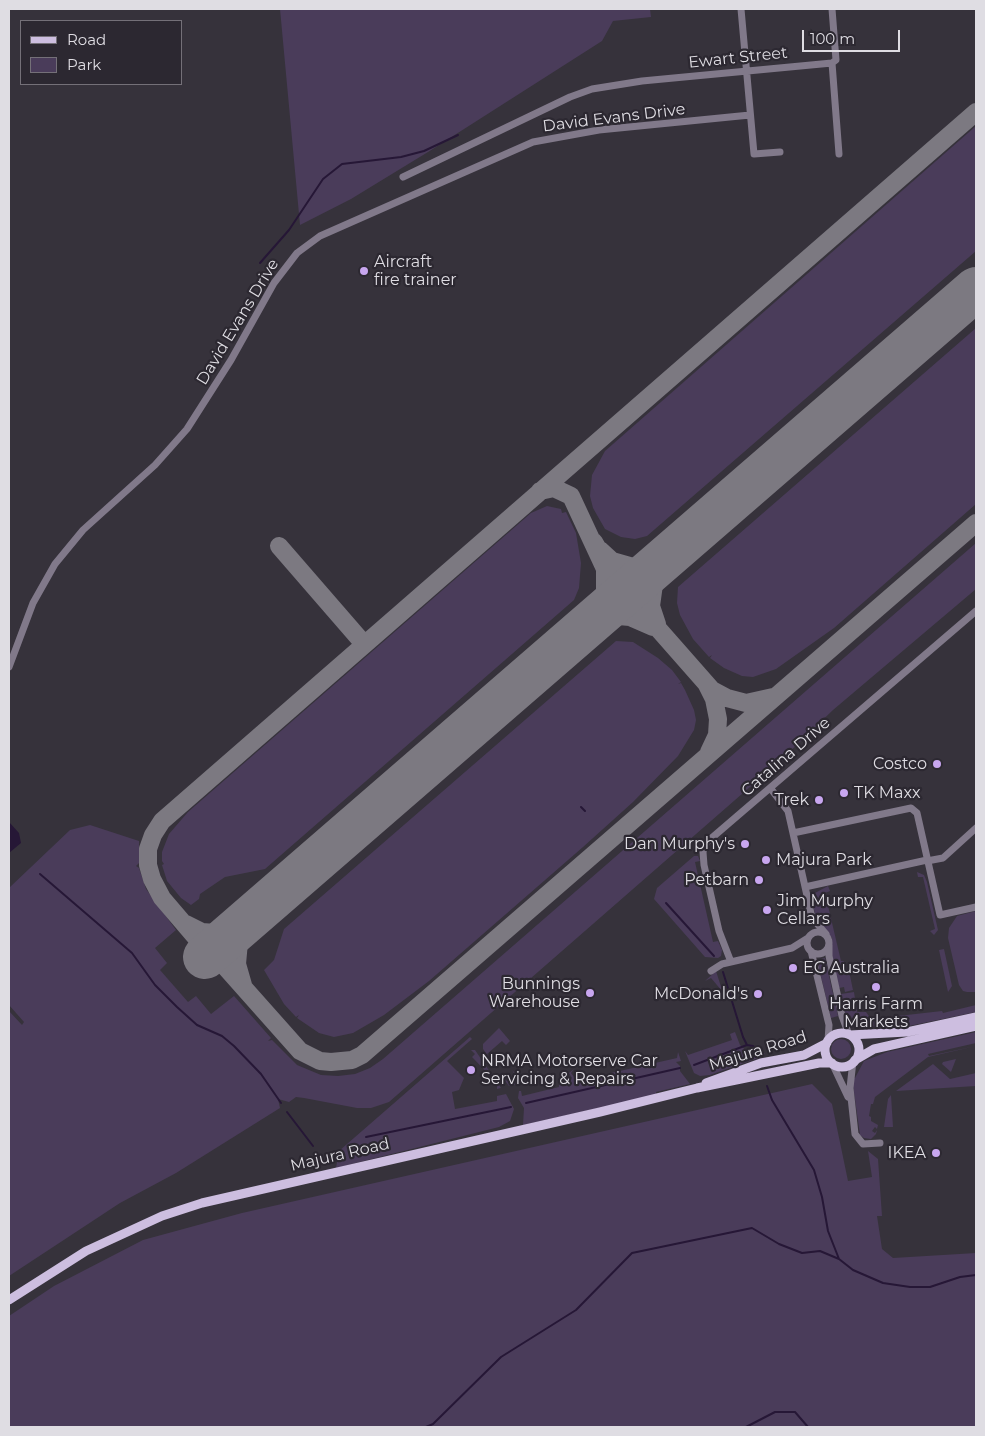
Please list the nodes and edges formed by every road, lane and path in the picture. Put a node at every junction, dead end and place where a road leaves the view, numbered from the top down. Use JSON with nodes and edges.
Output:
{"nodes":[{"id":1,"x":741,"y":9,"type":"edge"},
{"id":2,"x":832,"y":9,"type":"edge"},
{"id":3,"x":832,"y":63,"type":"junction"},
{"id":4,"x":747,"y":71,"type":"junction"},
{"id":5,"x":750,"y":115,"type":"junction"},
{"id":6,"x":780,"y":152,"type":"dead end"},
{"id":7,"x":839,"y":154,"type":"dead end"},
{"id":8,"x":403,"y":176,"type":"dead end"},
{"id":9,"x":976,"y":611,"type":"edge"},
{"id":10,"x":9,"y":667,"type":"edge"},
{"id":11,"x":770,"y":789,"type":"junction"},
{"id":12,"x":976,"y":828,"type":"edge"},
{"id":13,"x":793,"y":833,"type":"junction"},
{"id":14,"x":927,"y":860,"type":"junction"},
{"id":15,"x":805,"y":887,"type":"junction"},
{"id":16,"x":976,"y":907,"type":"edge"},
{"id":17,"x":812,"y":918,"type":"junction"},
{"id":18,"x":826,"y":934,"type":"junction"},
{"id":19,"x":808,"y":937,"type":"junction"},
{"id":20,"x":829,"y":945,"type":"junction"},
{"id":21,"x":792,"y":948,"type":"junction"},
{"id":22,"x":811,"y":951,"type":"junction"},
{"id":23,"x":731,"y":962,"type":"junction"},
{"id":24,"x":711,"y":971,"type":"dead end"},
{"id":25,"x":976,"y":1017,"type":"edge"},
{"id":26,"x":976,"y":1026,"type":"edge"},
{"id":27,"x":849,"y":1035,"type":"junction"},
{"id":28,"x":827,"y":1042,"type":"junction"},
{"id":29,"x":854,"y":1061,"type":"junction"},
{"id":30,"x":832,"y":1063,"type":"junction"},
{"id":31,"x":697,"y":1088,"type":"junction"},
{"id":32,"x":851,"y":1104,"type":"junction"},
{"id":33,"x":880,"y":1143,"type":"dead end"},
{"id":34,"x":9,"y":1300,"type":"edge"}],
"edges":[{"from":1,"to":4,"type":"street"},
{"from":2,"to":3,"type":"street"},
{"from":3,"to":4,"type":"street","name":"Ewart Street"},
{"from":3,"to":7,"type":"street"},
{"from":4,"to":5,"type":"street"},
{"from":4,"to":8,"type":"street","name":"Ewart Street"},
{"from":5,"to":6,"type":"street"},
{"from":5,"to":10,"type":"street","name":"David Evans Drive"},
{"from":9,"to":11,"type":"street","name":"Catalina Drive"},
{"from":11,"to":13,"type":"street"},
{"from":11,"to":23,"type":"street","name":"Catalina Drive"},
{"from":12,"to":14,"type":"street"},
{"from":13,"to":14,"type":"street"},
{"from":13,"to":15,"type":"street"},
{"from":14,"to":15,"type":"street"},
{"from":14,"to":16,"type":"street"},
{"from":15,"to":17,"type":"street"},
{"from":17,"to":18,"type":"street"},
{"from":17,"to":19,"type":"street"},
{"from":18,"to":19,"type":"street"},
{"from":18,"to":20,"type":"street"},
{"from":19,"to":21,"type":"street"},
{"from":19,"to":22,"type":"street"},
{"from":20,"to":22,"type":"street"},
{"from":20,"to":27,"type":"street"},
{"from":21,"to":22,"type":"street"},
{"from":21,"to":23,"type":"street"},
{"from":22,"to":28,"type":"street"},
{"from":23,"to":24,"type":"street"},
{"from":25,"to":27,"type":"main road"},
{"from":26,"to":29,"type":"main road"},
{"from":27,"to":28,"type":"main road"},
{"from":27,"to":29,"type":"main road"},
{"from":28,"to":30,"type":"main road"},
{"from":28,"to":31,"type":"main road","name":"Majura Road"},
{"from":29,"to":30,"type":"main road"},
{"from":29,"to":32,"type":"street"},
{"from":30,"to":31,"type":"main road","name":"Majura Road"},
{"from":30,"to":32,"type":"street"},
{"from":31,"to":34,"type":"main road","name":"Majura Road"},
{"from":32,"to":33,"type":"street"}]}
